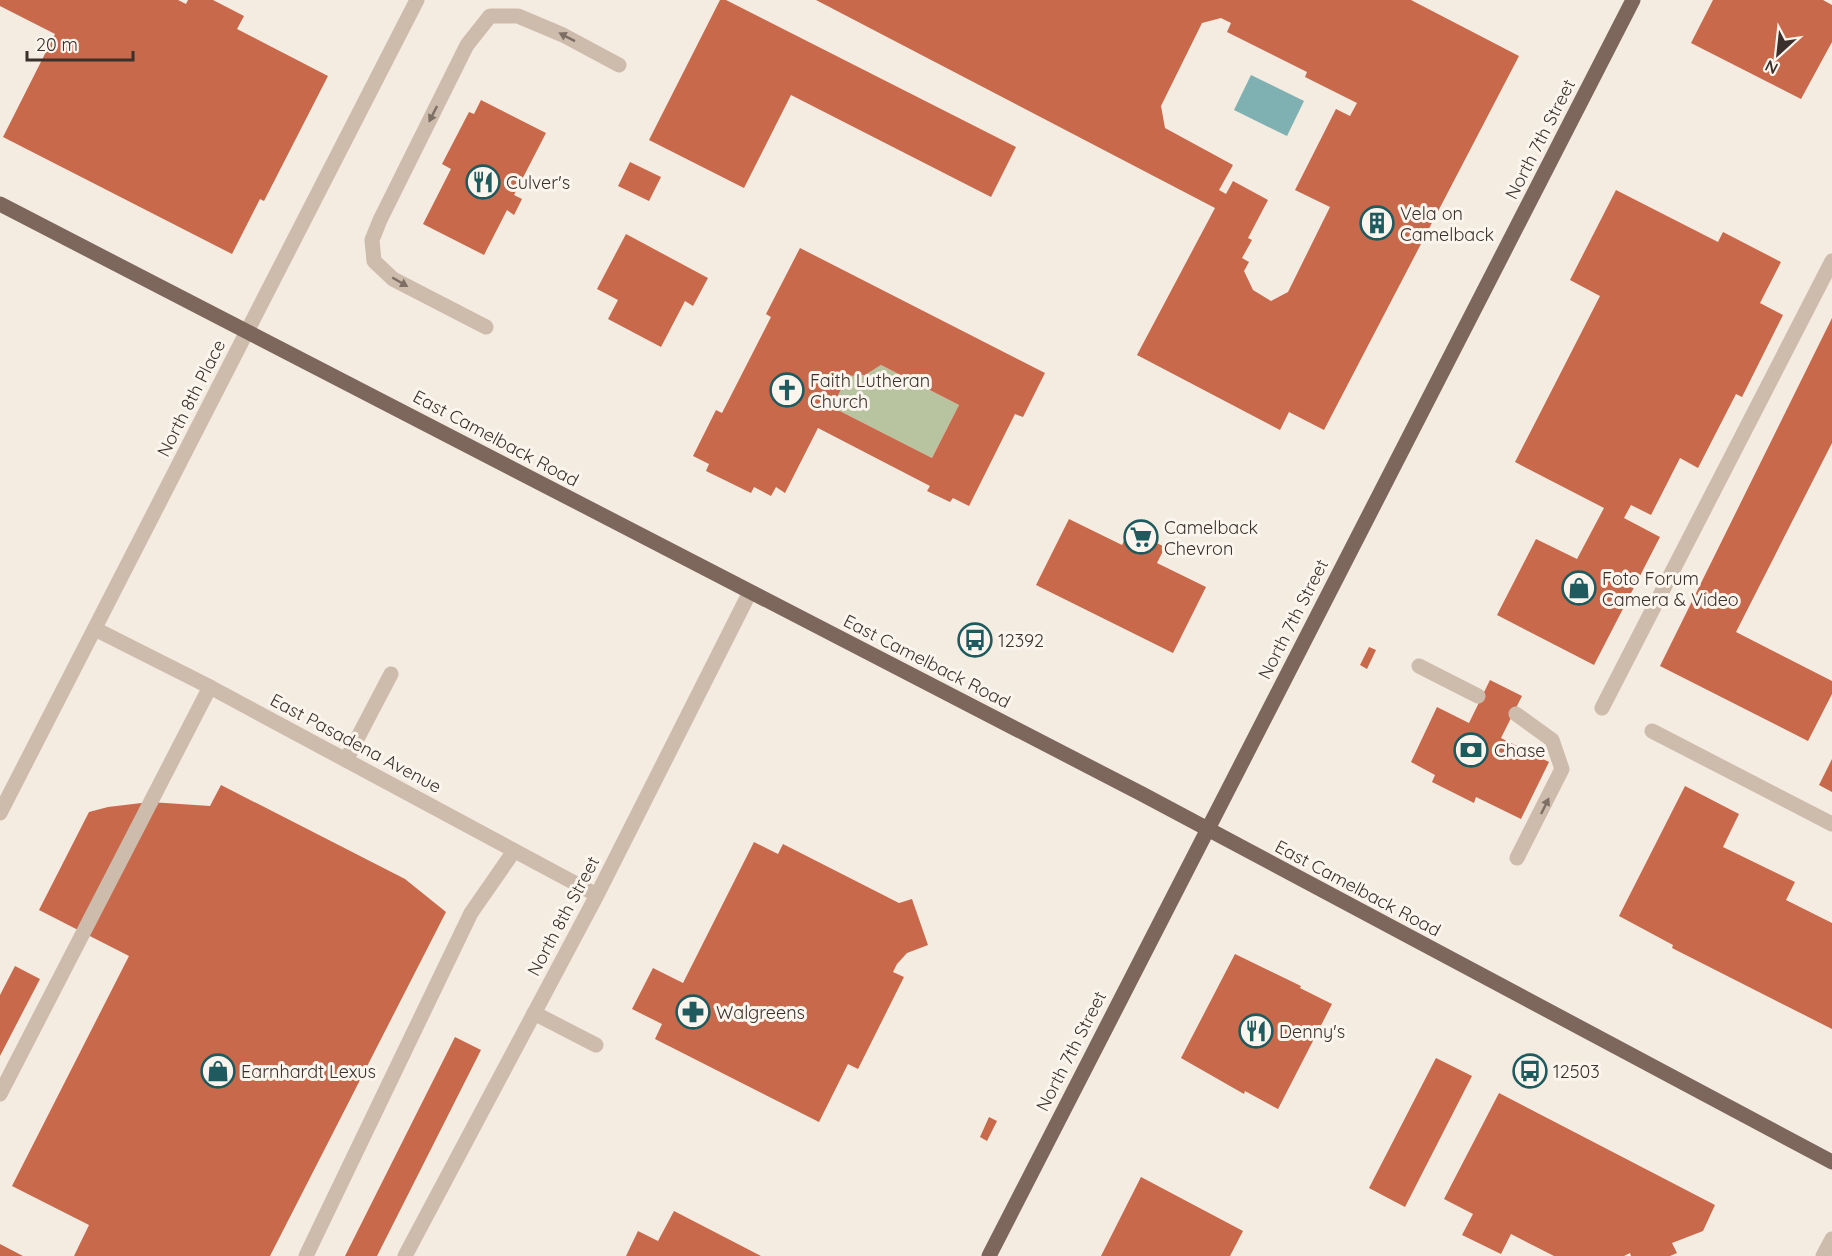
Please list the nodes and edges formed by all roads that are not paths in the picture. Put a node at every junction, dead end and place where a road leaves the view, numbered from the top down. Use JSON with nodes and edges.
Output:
{"nodes":[{"id":1,"x":417,"y":0,"type":"edge"},
{"id":2,"x":1633,"y":0,"type":"edge"},
{"id":3,"x":619,"y":65,"type":"dead end"},
{"id":4,"x":0,"y":204,"type":"edge"},
{"id":5,"x":1832,"y":261,"type":"edge"},
{"id":6,"x":486,"y":327,"type":"dead end"},
{"id":7,"x":248,"y":330,"type":"junction"},
{"id":8,"x":750,"y":592,"type":"junction"},
{"id":9,"x":95,"y":629,"type":"junction"},
{"id":10,"x":1419,"y":666,"type":"dead end"},
{"id":11,"x":391,"y":674,"type":"dead end"},
{"id":12,"x":210,"y":687,"type":"junction"},
{"id":13,"x":1478,"y":696,"type":"dead end"},
{"id":14,"x":1602,"y":708,"type":"dead end"},
{"id":15,"x":1516,"y":714,"type":"dead end"},
{"id":16,"x":1652,"y":731,"type":"dead end"},
{"id":17,"x":346,"y":759,"type":"junction"},
{"id":18,"x":0,"y":813,"type":"edge"},
{"id":19,"x":1832,"y":824,"type":"edge"},
{"id":20,"x":1207,"y":829,"type":"junction"},
{"id":21,"x":514,"y":851,"type":"junction"},
{"id":22,"x":1517,"y":858,"type":"dead end"},
{"id":23,"x":597,"y":895,"type":"junction"},
{"id":24,"x":534,"y":1013,"type":"junction"},
{"id":25,"x":596,"y":1044,"type":"dead end"},
{"id":26,"x":0,"y":1094,"type":"edge"},
{"id":27,"x":1832,"y":1162,"type":"edge"},
{"id":28,"x":1832,"y":1239,"type":"edge"},
{"id":29,"x":306,"y":1256,"type":"edge"},
{"id":30,"x":405,"y":1256,"type":"edge"},
{"id":31,"x":989,"y":1256,"type":"edge"},
{"id":32,"x":1823,"y":1256,"type":"edge"}],
"edges":[{"from":1,"to":7,"type":"street","name":"North 8th Place"},
{"from":2,"to":20,"type":"main road","name":"North 7th Street"},
{"from":3,"to":6,"type":"street","one_way":true},
{"from":4,"to":7,"type":"main road","name":"East Camelback Road"},
{"from":5,"to":14,"type":"street"},
{"from":7,"to":8,"type":"main road","name":"East Camelback Road"},
{"from":7,"to":9,"type":"street","name":"North 8th Place"},
{"from":8,"to":20,"type":"main road","name":"East Camelback Road"},
{"from":8,"to":23,"type":"street","name":"North 8th Street"},
{"from":9,"to":12,"type":"street","name":"East Pasadena Avenue"},
{"from":9,"to":18,"type":"street","name":"North 8th Place"},
{"from":10,"to":13,"type":"street"},
{"from":11,"to":17,"type":"street"},
{"from":12,"to":17,"type":"street","name":"East Pasadena Avenue"},
{"from":12,"to":26,"type":"street"},
{"from":22,"to":15,"type":"street","one_way":true},
{"from":16,"to":19,"type":"street"},
{"from":17,"to":21,"type":"street","name":"East Pasadena Avenue"},
{"from":20,"to":27,"type":"main road","name":"East Camelback Road"},
{"from":20,"to":31,"type":"main road","name":"North 7th Street"},
{"from":21,"to":23,"type":"street","name":"East Pasadena Avenue"},
{"from":21,"to":29,"type":"street"},
{"from":23,"to":24,"type":"street","name":"North 8th Street"},
{"from":24,"to":25,"type":"street"},
{"from":24,"to":30,"type":"street","name":"North 8th Street"},
{"from":28,"to":32,"type":"street"}]}
